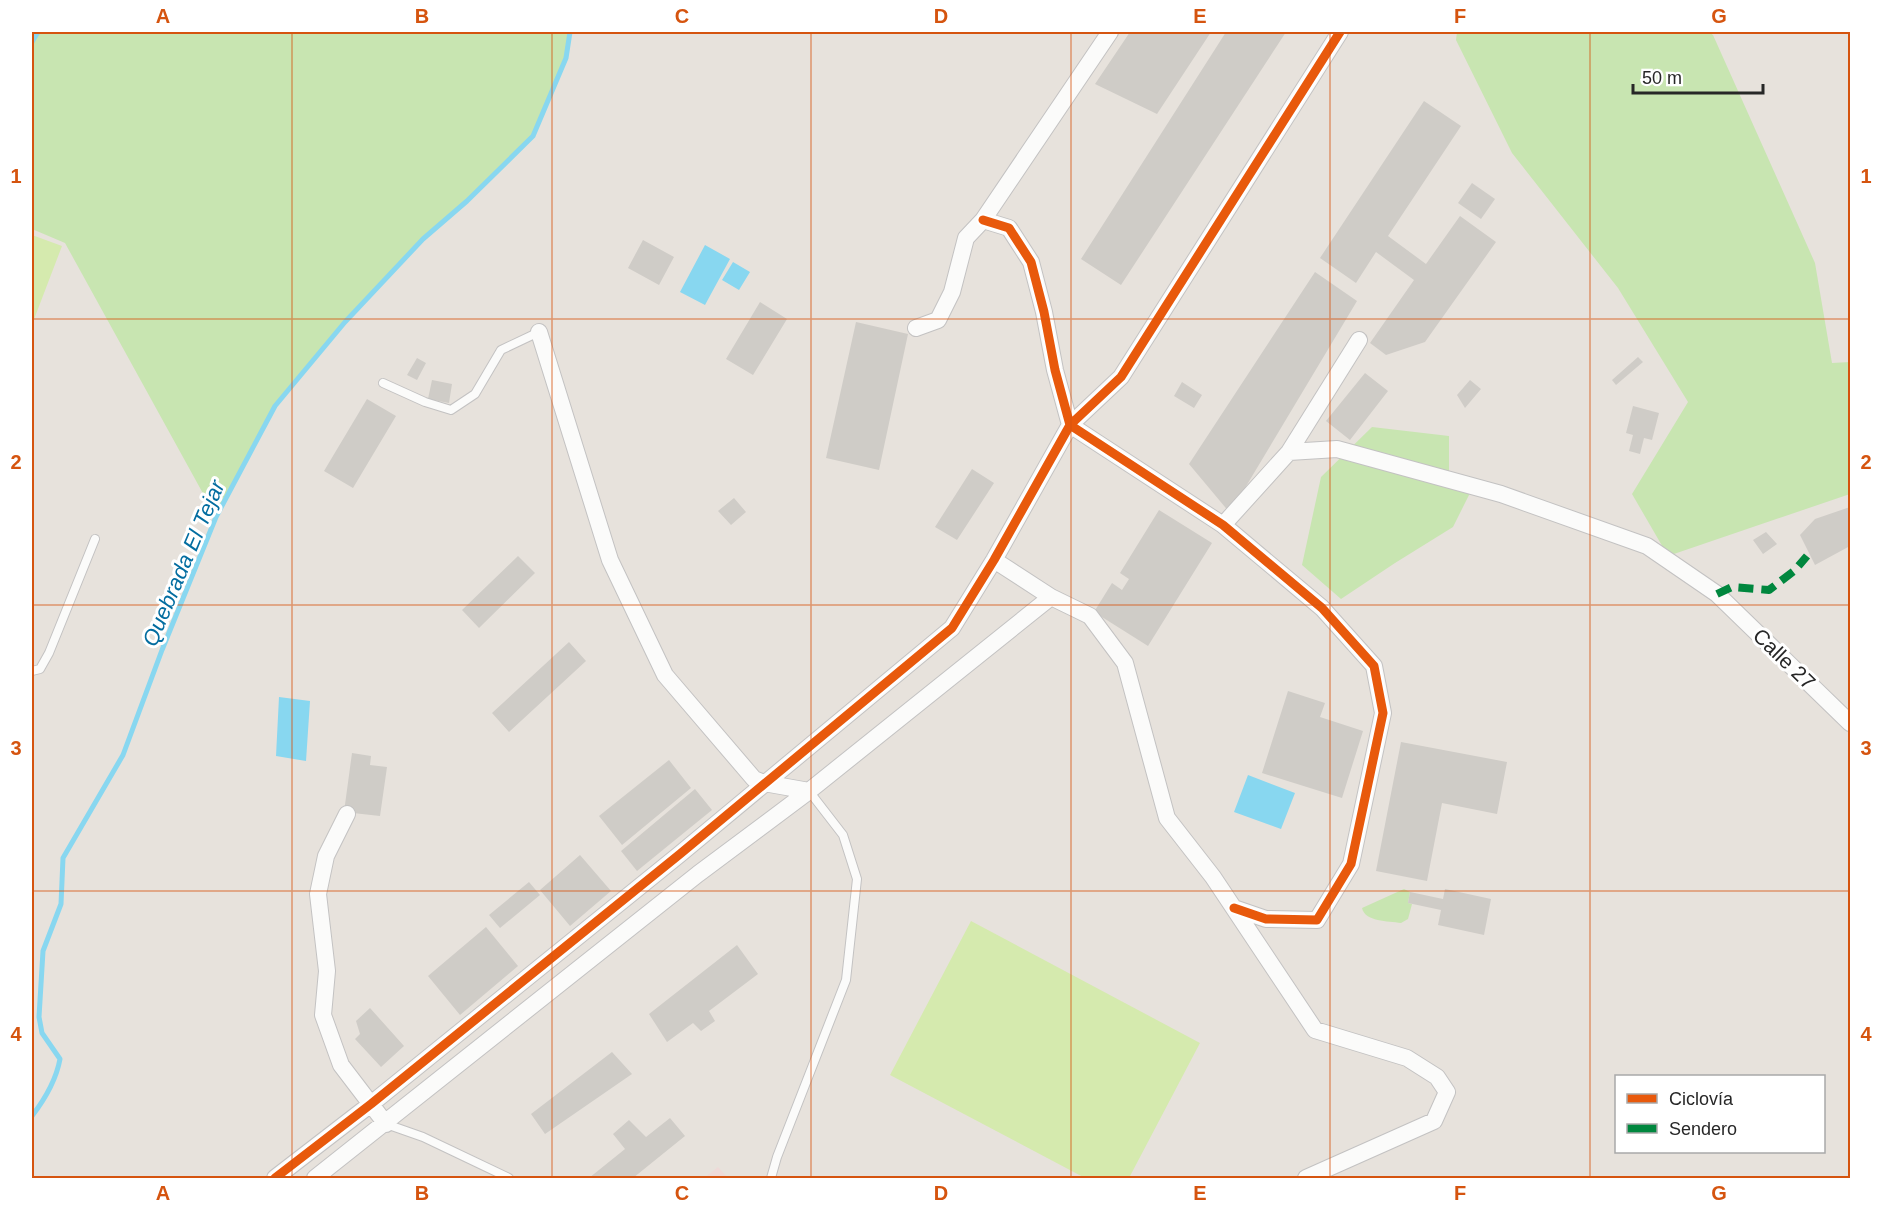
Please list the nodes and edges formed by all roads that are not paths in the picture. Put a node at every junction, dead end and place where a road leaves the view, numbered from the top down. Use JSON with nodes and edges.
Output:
{"nodes":[{"id":1,"x":1110,"y":32,"type":"edge"},
{"id":2,"x":1340,"y":32,"type":"edge"},
{"id":3,"x":983,"y":220,"type":"junction"},
{"id":4,"x":916,"y":328,"type":"dead end"},
{"id":5,"x":539,"y":332,"type":"joint"},
{"id":6,"x":1359,"y":340,"type":"dead end"},
{"id":7,"x":383,"y":383,"type":"dead end"},
{"id":8,"x":1071,"y":425,"type":"junction"},
{"id":9,"x":1289,"y":452,"type":"junction"},
{"id":10,"x":1222,"y":525,"type":"junction"},
{"id":11,"x":95,"y":539,"type":"dead end"},
{"id":12,"x":994,"y":560,"type":"junction"},
{"id":13,"x":1051,"y":597,"type":"junction"},
{"id":14,"x":32,"y":671,"type":"edge"},
{"id":15,"x":1851,"y":723,"type":"edge"},
{"id":16,"x":764,"y":783,"type":"junction"},
{"id":17,"x":809,"y":791,"type":"junction"},
{"id":18,"x":347,"y":814,"type":"dead end"},
{"id":19,"x":680,"y":854,"type":"junction"},
{"id":20,"x":698,"y":874,"type":"junction"},
{"id":21,"x":1234,"y":908,"type":"junction"},
{"id":22,"x":371,"y":1104,"type":"junction"},
{"id":23,"x":386,"y":1124,"type":"junction"},
{"id":24,"x":275,"y":1179,"type":"edge"},
{"id":25,"x":315,"y":1179,"type":"edge"},
{"id":26,"x":509,"y":1179,"type":"edge"},
{"id":27,"x":771,"y":1179,"type":"edge"},
{"id":28,"x":1306,"y":1179,"type":"edge"}],
"edges":[{"from":1,"to":3,"type":"street"},
{"from":2,"to":8,"type":"street"},
{"from":3,"to":4,"type":"street"},
{"from":3,"to":8,"type":"street"},
{"from":5,"to":7,"type":"lane"},
{"from":5,"to":16,"type":"street"},
{"from":6,"to":9,"type":"street"},
{"from":8,"to":10,"type":"street"},
{"from":8,"to":12,"type":"street"},
{"from":9,"to":10,"type":"street"},
{"from":9,"to":15,"type":"street","name":"Calle 27"},
{"from":10,"to":21,"type":"street"},
{"from":11,"to":14,"type":"lane"},
{"from":12,"to":13,"type":"street"},
{"from":12,"to":16,"type":"street"},
{"from":13,"to":17,"type":"street"},
{"from":13,"to":21,"type":"street"},
{"from":16,"to":17,"type":"street"},
{"from":16,"to":19,"type":"street"},
{"from":17,"to":20,"type":"street"},
{"from":17,"to":27,"type":"lane"},
{"from":18,"to":22,"type":"street"},
{"from":19,"to":20,"type":"street"},
{"from":19,"to":22,"type":"street"},
{"from":20,"to":23,"type":"street"},
{"from":21,"to":28,"type":"street"},
{"from":22,"to":23,"type":"street"},
{"from":22,"to":24,"type":"street"},
{"from":23,"to":25,"type":"street"},
{"from":23,"to":26,"type":"lane"}]}
